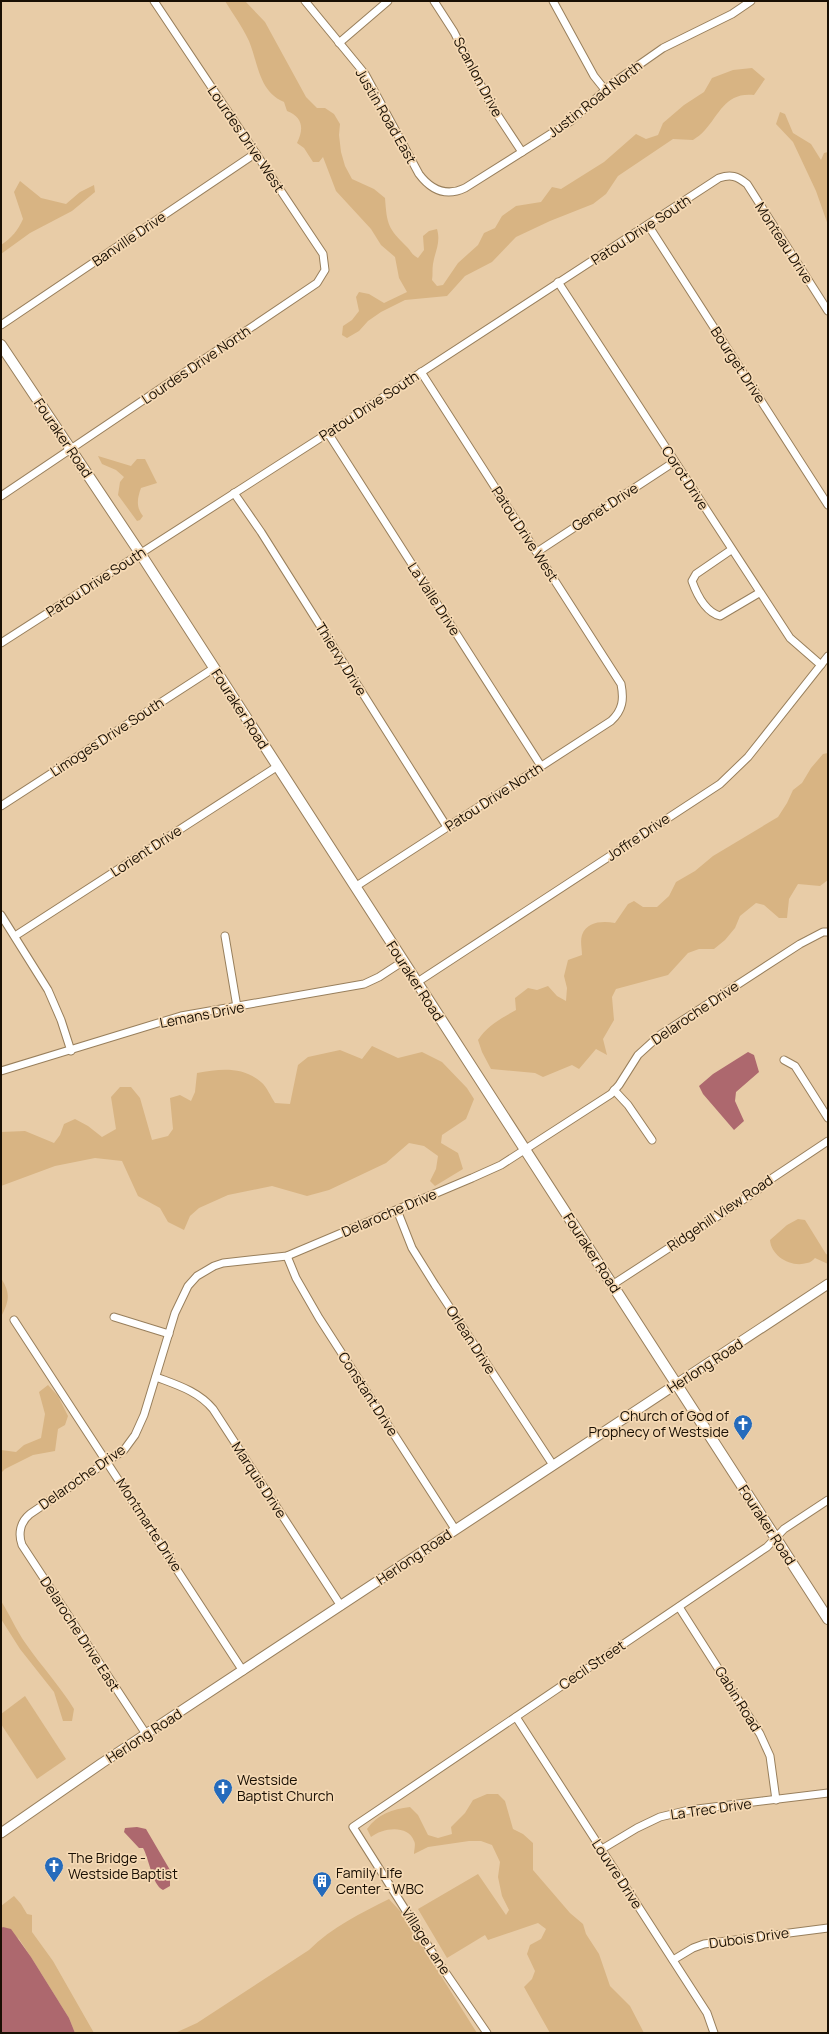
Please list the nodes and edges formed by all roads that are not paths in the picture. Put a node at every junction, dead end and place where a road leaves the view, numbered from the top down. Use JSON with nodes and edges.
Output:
{"nodes":[{"id":1,"x":154,"y":1,"type":"edge"},
{"id":2,"x":305,"y":1,"type":"edge"},
{"id":3,"x":388,"y":1,"type":"edge"},
{"id":4,"x":434,"y":1,"type":"edge"},
{"id":5,"x":553,"y":1,"type":"edge"},
{"id":6,"x":751,"y":1,"type":"edge"},
{"id":7,"x":339,"y":43,"type":"junction"},
{"id":8,"x":606,"y":91,"type":"junction"},
{"id":9,"x":522,"y":152,"type":"junction"},
{"id":10,"x":256,"y":153,"type":"junction"},
{"id":11,"x":738,"y":177,"type":"joint"},
{"id":12,"x":438,"y":191,"type":"joint"},
{"id":13,"x":648,"y":225,"type":"junction"},
{"id":14,"x":321,"y":279,"type":"joint"},
{"id":15,"x":558,"y":282,"type":"junction"},
{"id":16,"x":828,"y":311,"type":"edge"},
{"id":17,"x":1,"y":325,"type":"edge"},
{"id":18,"x":1,"y":345,"type":"edge"},
{"id":19,"x":421,"y":372,"type":"junction"},
{"id":20,"x":328,"y":433,"type":"junction"},
{"id":21,"x":70,"y":450,"type":"junction"},
{"id":22,"x":674,"y":462,"type":"junction"},
{"id":23,"x":234,"y":493,"type":"junction"},
{"id":24,"x":1,"y":496,"type":"edge"},
{"id":25,"x":828,"y":505,"type":"edge"},
{"id":26,"x":731,"y":550,"type":"junction"},
{"id":27,"x":537,"y":552,"type":"junction"},
{"id":28,"x":140,"y":553,"type":"junction"},
{"id":29,"x":759,"y":592,"type":"junction"},
{"id":30,"x":1,"y":643,"type":"edge"},
{"id":31,"x":828,"y":656,"type":"edge"},
{"id":32,"x":821,"y":666,"type":"junction"},
{"id":33,"x":214,"y":668,"type":"junction"},
{"id":34,"x":624,"y":699,"type":"joint"},
{"id":35,"x":278,"y":766,"type":"junction"},
{"id":36,"x":541,"y":766,"type":"junction"},
{"id":37,"x":1,"y":806,"type":"edge"},
{"id":38,"x":447,"y":827,"type":"junction"},
{"id":39,"x":355,"y":887,"type":"junction"},
{"id":40,"x":1,"y":915,"type":"edge"},
{"id":41,"x":828,"y":932,"type":"edge"},
{"id":42,"x":15,"y":936,"type":"junction"},
{"id":43,"x":226,"y":936,"type":"dead end"},
{"id":44,"x":402,"y":962,"type":"junction"},
{"id":45,"x":416,"y":983,"type":"junction"},
{"id":46,"x":236,"y":1007,"type":"junction"},
{"id":47,"x":71,"y":1050,"type":"junction"},
{"id":48,"x":784,"y":1060,"type":"dead end"},
{"id":49,"x":1,"y":1072,"type":"edge"},
{"id":50,"x":614,"y":1090,"type":"junction"},
{"id":51,"x":828,"y":1118,"type":"edge"},
{"id":52,"x":652,"y":1140,"type":"dead end"},
{"id":53,"x":828,"y":1141,"type":"edge"},
{"id":54,"x":524,"y":1149,"type":"junction"},
{"id":55,"x":397,"y":1210,"type":"junction"},
{"id":56,"x":287,"y":1256,"type":"junction"},
{"id":57,"x":828,"y":1284,"type":"edge"},
{"id":58,"x":612,"y":1285,"type":"junction"},
{"id":59,"x":114,"y":1317,"type":"dead end"},
{"id":60,"x":14,"y":1320,"type":"dead end"},
{"id":61,"x":169,"y":1334,"type":"junction"},
{"id":62,"x":156,"y":1377,"type":"junction"},
{"id":63,"x":677,"y":1385,"type":"junction"},
{"id":64,"x":108,"y":1462,"type":"junction"},
{"id":65,"x":553,"y":1465,"type":"junction"},
{"id":66,"x":828,"y":1500,"type":"edge"},
{"id":67,"x":455,"y":1529,"type":"junction"},
{"id":68,"x":20,"y":1531,"type":"joint"},
{"id":69,"x":775,"y":1538,"type":"junction"},
{"id":70,"x":341,"y":1606,"type":"junction"},
{"id":71,"x":679,"y":1607,"type":"junction"},
{"id":72,"x":828,"y":1619,"type":"edge"},
{"id":73,"x":243,"y":1671,"type":"junction"},
{"id":74,"x":516,"y":1717,"type":"junction"},
{"id":75,"x":146,"y":1734,"type":"junction"},
{"id":76,"x":828,"y":1793,"type":"edge"},
{"id":77,"x":776,"y":1800,"type":"junction"},
{"id":78,"x":354,"y":1827,"type":"joint"},
{"id":79,"x":1,"y":1832,"type":"edge"},
{"id":80,"x":602,"y":1849,"type":"junction"},
{"id":81,"x":828,"y":1928,"type":"edge"},
{"id":82,"x":673,"y":1960,"type":"junction"},
{"id":83,"x":487,"y":2033,"type":"edge"},
{"id":84,"x":714,"y":2033,"type":"edge"}],
"edges":[{"from":1,"to":10,"type":"street","name":"Lourdes Drive West"},
{"from":2,"to":7,"type":"street","name":"Justin Road East"},
{"from":3,"to":7,"type":"street"},
{"from":4,"to":9,"type":"street","name":"Scanlon Drive"},
{"from":5,"to":8,"type":"street"},
{"from":6,"to":8,"type":"street","name":"Justin Road North"},
{"from":7,"to":12,"type":"street","name":"Justin Road East"},
{"from":8,"to":9,"type":"street","name":"Justin Road North"},
{"from":9,"to":12,"type":"street","name":"Justin Road North"},
{"from":10,"to":14,"type":"street","name":"Lourdes Drive West"},
{"from":10,"to":17,"type":"street","name":"Banville Drive"},
{"from":11,"to":13,"type":"street","name":"Patou Drive South"},
{"from":11,"to":16,"type":"street","name":"Monteau Drive"},
{"from":13,"to":15,"type":"street","name":"Patou Drive South"},
{"from":13,"to":25,"type":"street","name":"Bourget Drive"},
{"from":14,"to":21,"type":"street","name":"Lourdes Drive North"},
{"from":15,"to":19,"type":"street","name":"Patou Drive South"},
{"from":15,"to":22,"type":"street","name":"Corot Drive"},
{"from":18,"to":21,"type":"main road","name":"Fouraker Road"},
{"from":19,"to":20,"type":"street","name":"Patou Drive South"},
{"from":19,"to":27,"type":"street","name":"Patou Drive West"},
{"from":20,"to":23,"type":"street","name":"Patou Drive South"},
{"from":20,"to":36,"type":"street","name":"La Valle Drive"},
{"from":21,"to":24,"type":"street","name":"Lourdes Drive North"},
{"from":21,"to":28,"type":"main road","name":"Fouraker Road"},
{"from":22,"to":26,"type":"street","name":"Corot Drive"},
{"from":22,"to":27,"type":"street","name":"Genet Drive"},
{"from":23,"to":28,"type":"street","name":"Patou Drive South"},
{"from":23,"to":38,"type":"street","name":"Thiervy Drive"},
{"from":26,"to":29,"type":"street","name":"Corot Drive"},
{"from":26,"to":29,"type":"street"},
{"from":27,"to":34,"type":"street","name":"Patou Drive West"},
{"from":28,"to":30,"type":"street","name":"Patou Drive South"},
{"from":28,"to":33,"type":"main road","name":"Fouraker Road"},
{"from":29,"to":32,"type":"street","name":"Corot Drive"},
{"from":31,"to":32,"type":"street","name":"Joffre Drive"},
{"from":32,"to":45,"type":"street","name":"Joffre Drive"},
{"from":33,"to":35,"type":"main road","name":"Fouraker Road"},
{"from":33,"to":37,"type":"street","name":"Limoges Drive South"},
{"from":34,"to":36,"type":"street","name":"Patou Drive North"},
{"from":35,"to":39,"type":"main road","name":"Fouraker Road"},
{"from":35,"to":42,"type":"street","name":"Lorient Drive"},
{"from":36,"to":38,"type":"street","name":"Patou Drive North"},
{"from":38,"to":39,"type":"street","name":"Patou Drive North"},
{"from":39,"to":44,"type":"main road","name":"Fouraker Road"},
{"from":40,"to":42,"type":"street"},
{"from":41,"to":50,"type":"street","name":"Delaroche Drive"},
{"from":42,"to":47,"type":"street"},
{"from":43,"to":46,"type":"street"},
{"from":44,"to":45,"type":"main road","name":"Fouraker Road"},
{"from":44,"to":46,"type":"street","name":"Lemans Drive"},
{"from":45,"to":54,"type":"main road","name":"Fouraker Road"},
{"from":46,"to":47,"type":"street","name":"Lemans Drive"},
{"from":47,"to":49,"type":"street","name":"Lemans Drive"},
{"from":48,"to":51,"type":"street"},
{"from":50,"to":52,"type":"street"},
{"from":50,"to":54,"type":"street","name":"Delaroche Drive"},
{"from":53,"to":58,"type":"street","name":"Ridgehill View Road"},
{"from":54,"to":55,"type":"street","name":"Delaroche Drive"},
{"from":54,"to":58,"type":"main road","name":"Fouraker Road"},
{"from":55,"to":56,"type":"street","name":"Delaroche Drive"},
{"from":55,"to":65,"type":"street","name":"Orlean Drive"},
{"from":56,"to":61,"type":"street","name":"Delaroche Drive"},
{"from":56,"to":67,"type":"street","name":"Constant Drive"},
{"from":57,"to":63,"type":"street","name":"Herlong Road"},
{"from":58,"to":63,"type":"main road","name":"Fouraker Road"},
{"from":59,"to":61,"type":"street"},
{"from":60,"to":64,"type":"street","name":"Montmarte Drive"},
{"from":61,"to":62,"type":"street","name":"Delaroche Drive"},
{"from":62,"to":64,"type":"street","name":"Delaroche Drive"},
{"from":62,"to":70,"type":"street","name":"Marquis Drive"},
{"from":63,"to":65,"type":"street","name":"Herlong Road"},
{"from":63,"to":69,"type":"main road","name":"Fouraker Road"},
{"from":64,"to":68,"type":"street","name":"Delaroche Drive"},
{"from":64,"to":73,"type":"street","name":"Montmarte Drive"},
{"from":65,"to":67,"type":"street","name":"Herlong Road"},
{"from":66,"to":69,"type":"street","name":"Cecil Street"},
{"from":67,"to":70,"type":"street","name":"Herlong Road"},
{"from":68,"to":75,"type":"street","name":"Delaroche Drive East"},
{"from":69,"to":71,"type":"street","name":"Cecil Street"},
{"from":69,"to":72,"type":"main road","name":"Fouraker Road"},
{"from":70,"to":73,"type":"street","name":"Herlong Road"},
{"from":71,"to":74,"type":"street","name":"Cecil Street"},
{"from":71,"to":77,"type":"street","name":"Gabin Road"},
{"from":73,"to":75,"type":"street","name":"Herlong Road"},
{"from":74,"to":78,"type":"street","name":"Cecil Street"},
{"from":74,"to":80,"type":"street","name":"Louvre Drive"},
{"from":75,"to":79,"type":"street","name":"Herlong Road"},
{"from":76,"to":77,"type":"street","name":"La Trec Drive"},
{"from":77,"to":80,"type":"street","name":"La Trec Drive"},
{"from":78,"to":83,"type":"street","name":"Village Lane"},
{"from":80,"to":82,"type":"street","name":"Louvre Drive"},
{"from":81,"to":82,"type":"street","name":"Dubois Drive"},
{"from":82,"to":84,"type":"street","name":"Louvre Drive"}]}
